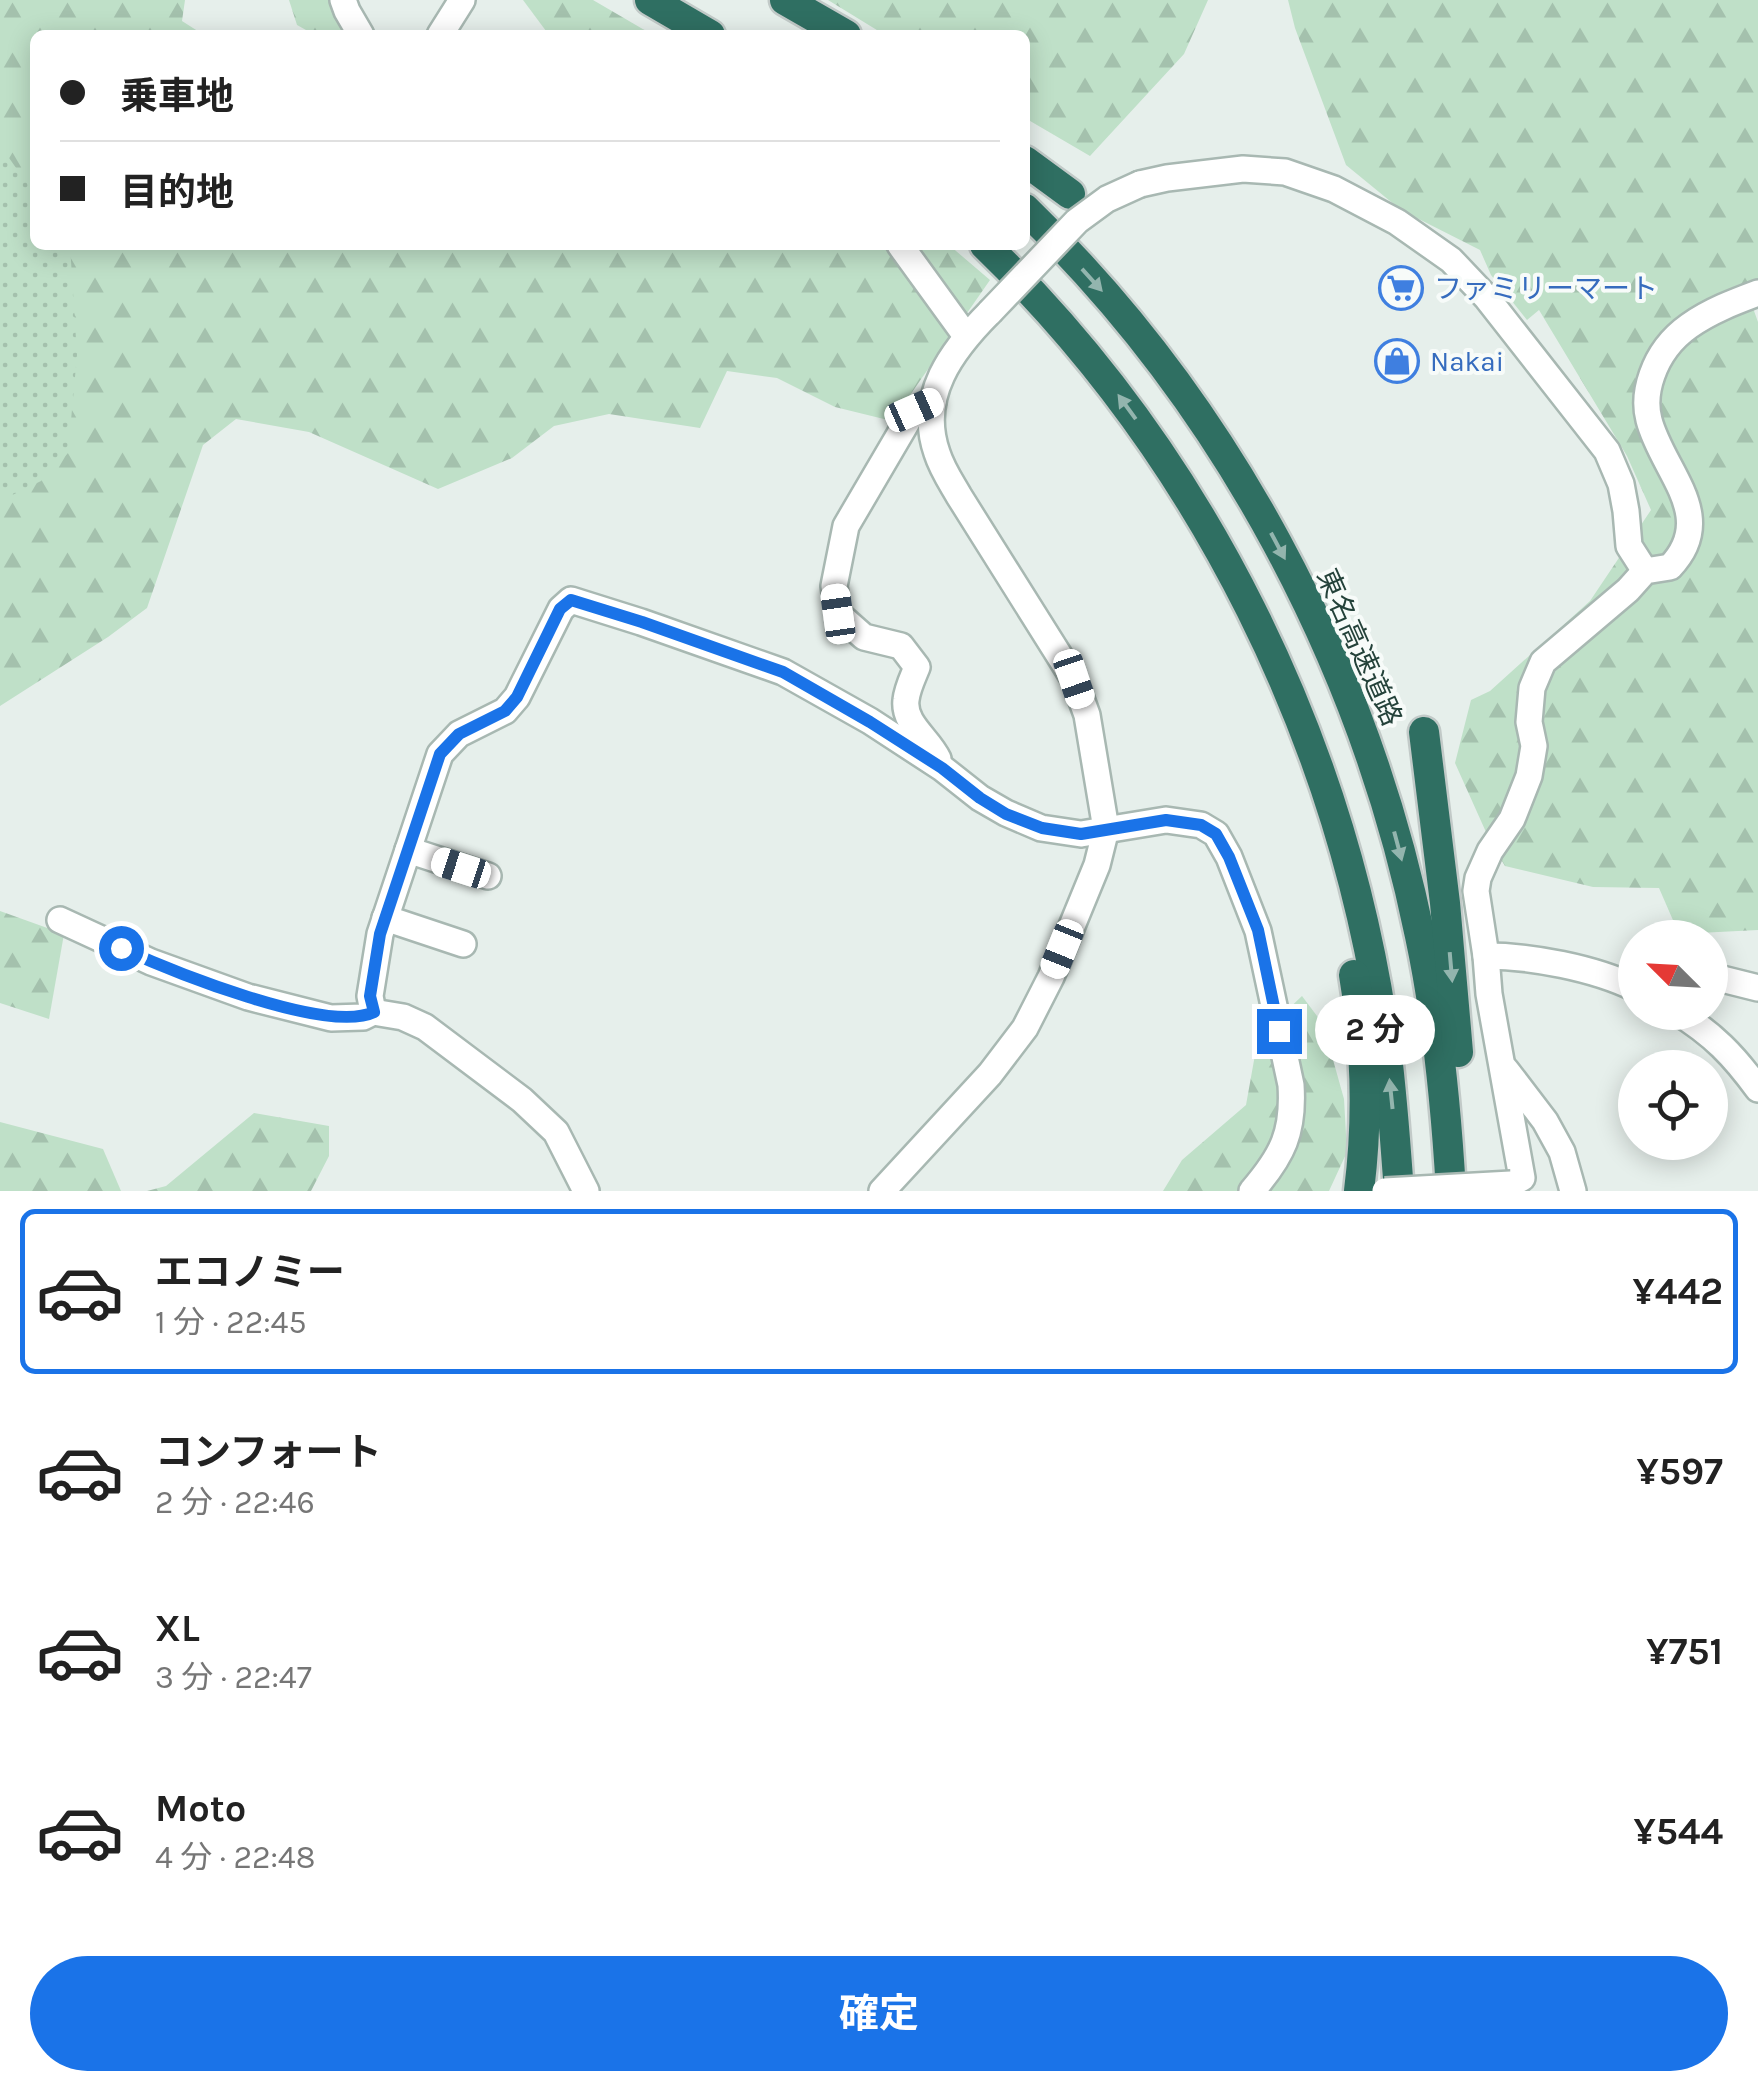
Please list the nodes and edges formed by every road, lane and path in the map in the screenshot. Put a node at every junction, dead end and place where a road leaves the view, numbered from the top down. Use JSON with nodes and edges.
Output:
{"nodes":[{"id":1,"x":343,"y":0,"type":"edge"},
{"id":2,"x":462,"y":0,"type":"edge"},
{"id":3,"x":650,"y":0,"type":"edge"},
{"id":4,"x":758,"y":0,"type":"edge"},
{"id":5,"x":785,"y":0,"type":"edge"},
{"id":6,"x":359,"y":30,"type":"edge"},
{"id":7,"x":443,"y":30,"type":"edge"},
{"id":8,"x":701,"y":30,"type":"edge"},
{"id":9,"x":803,"y":30,"type":"edge"},
{"id":10,"x":837,"y":30,"type":"edge"},
{"id":11,"x":1030,"y":165,"type":"edge"},
{"id":12,"x":1070,"y":194,"type":"dead end"},
{"id":13,"x":1030,"y":214,"type":"edge"},
{"id":14,"x":904,"y":250,"type":"edge"},
{"id":15,"x":990,"y":250,"type":"edge"},
{"id":16,"x":1758,"y":293,"type":"edge"},
{"id":17,"x":966,"y":336,"type":"junction"},
{"id":18,"x":933,"y":401,"type":"junction"},
{"id":19,"x":1169,"y":468,"type":"junction"},
{"id":20,"x":1645,"y":571,"type":"junction"},
{"id":21,"x":1424,"y":732,"type":"dead end"},
{"id":22,"x":942,"y":768,"type":"junction"},
{"id":23,"x":1106,"y":829,"type":"junction"},
{"id":24,"x":408,"y":850,"type":"junction"},
{"id":25,"x":488,"y":876,"type":"dead end"},
{"id":26,"x":385,"y":918,"type":"junction"},
{"id":27,"x":60,"y":920,"type":"dead end"},
{"id":28,"x":463,"y":944,"type":"dead end"},
{"id":29,"x":1486,"y":956,"type":"junction"},
{"id":30,"x":1618,"y":973,"type":"edge"},
{"id":31,"x":1609,"y":976,"type":"junction"},
{"id":32,"x":1618,"y":980,"type":"edge"},
{"id":33,"x":1728,"y":980,"type":"edge"},
{"id":34,"x":1758,"y":988,"type":"edge"},
{"id":35,"x":374,"y":1012,"type":"junction"},
{"id":36,"x":1706,"y":1030,"type":"edge"},
{"id":37,"x":1503,"y":1067,"type":"junction"},
{"id":38,"x":1758,"y":1089,"type":"edge"},
{"id":39,"x":586,"y":1191,"type":"edge"},
{"id":40,"x":882,"y":1191,"type":"edge"},
{"id":41,"x":1252,"y":1191,"type":"edge"},
{"id":42,"x":1359,"y":1191,"type":"edge"},
{"id":43,"x":1385,"y":1191,"type":"edge"},
{"id":44,"x":1399,"y":1191,"type":"edge"},
{"id":45,"x":1451,"y":1191,"type":"edge"},
{"id":46,"x":1466,"y":1191,"type":"edge"},
{"id":47,"x":1573,"y":1191,"type":"edge"}],
"edges":[{"from":1,"to":6,"type":"street"},
{"from":2,"to":7,"type":"street"},
{"from":3,"to":8,"type":"highway"},
{"from":4,"to":9,"type":"highway"},
{"from":5,"to":10,"type":"highway"},
{"from":11,"to":12,"type":"highway"},
{"from":13,"to":45,"type":"highway","name":"東名高速道路","one_way":true},
{"from":14,"to":17,"type":"street"},
{"from":19,"to":15,"type":"highway","one_way":true},
{"from":16,"to":20,"type":"street"},
{"from":17,"to":18,"type":"street"},
{"from":17,"to":20,"type":"street","bridge":true},
{"from":18,"to":22,"type":"street"},
{"from":18,"to":23,"type":"street"},
{"from":19,"to":42,"type":"highway"},
{"from":44,"to":19,"type":"highway","one_way":true},
{"from":20,"to":29,"type":"street"},
{"from":21,"to":46,"type":"highway","one_way":true},
{"from":22,"to":23,"type":"street"},
{"from":22,"to":24,"type":"street"},
{"from":23,"to":40,"type":"street"},
{"from":23,"to":41,"type":"street"},
{"from":24,"to":25,"type":"street"},
{"from":24,"to":26,"type":"street"},
{"from":26,"to":28,"type":"street"},
{"from":26,"to":35,"type":"street"},
{"from":27,"to":35,"type":"street"},
{"from":29,"to":31,"type":"street"},
{"from":29,"to":37,"type":"street"},
{"from":30,"to":31,"type":"street"},
{"from":31,"to":32,"type":"street"},
{"from":33,"to":34,"type":"street"},
{"from":35,"to":39,"type":"street"},
{"from":36,"to":38,"type":"street"},
{"from":37,"to":43,"type":"street","bridge":true},
{"from":37,"to":47,"type":"street"}]}
